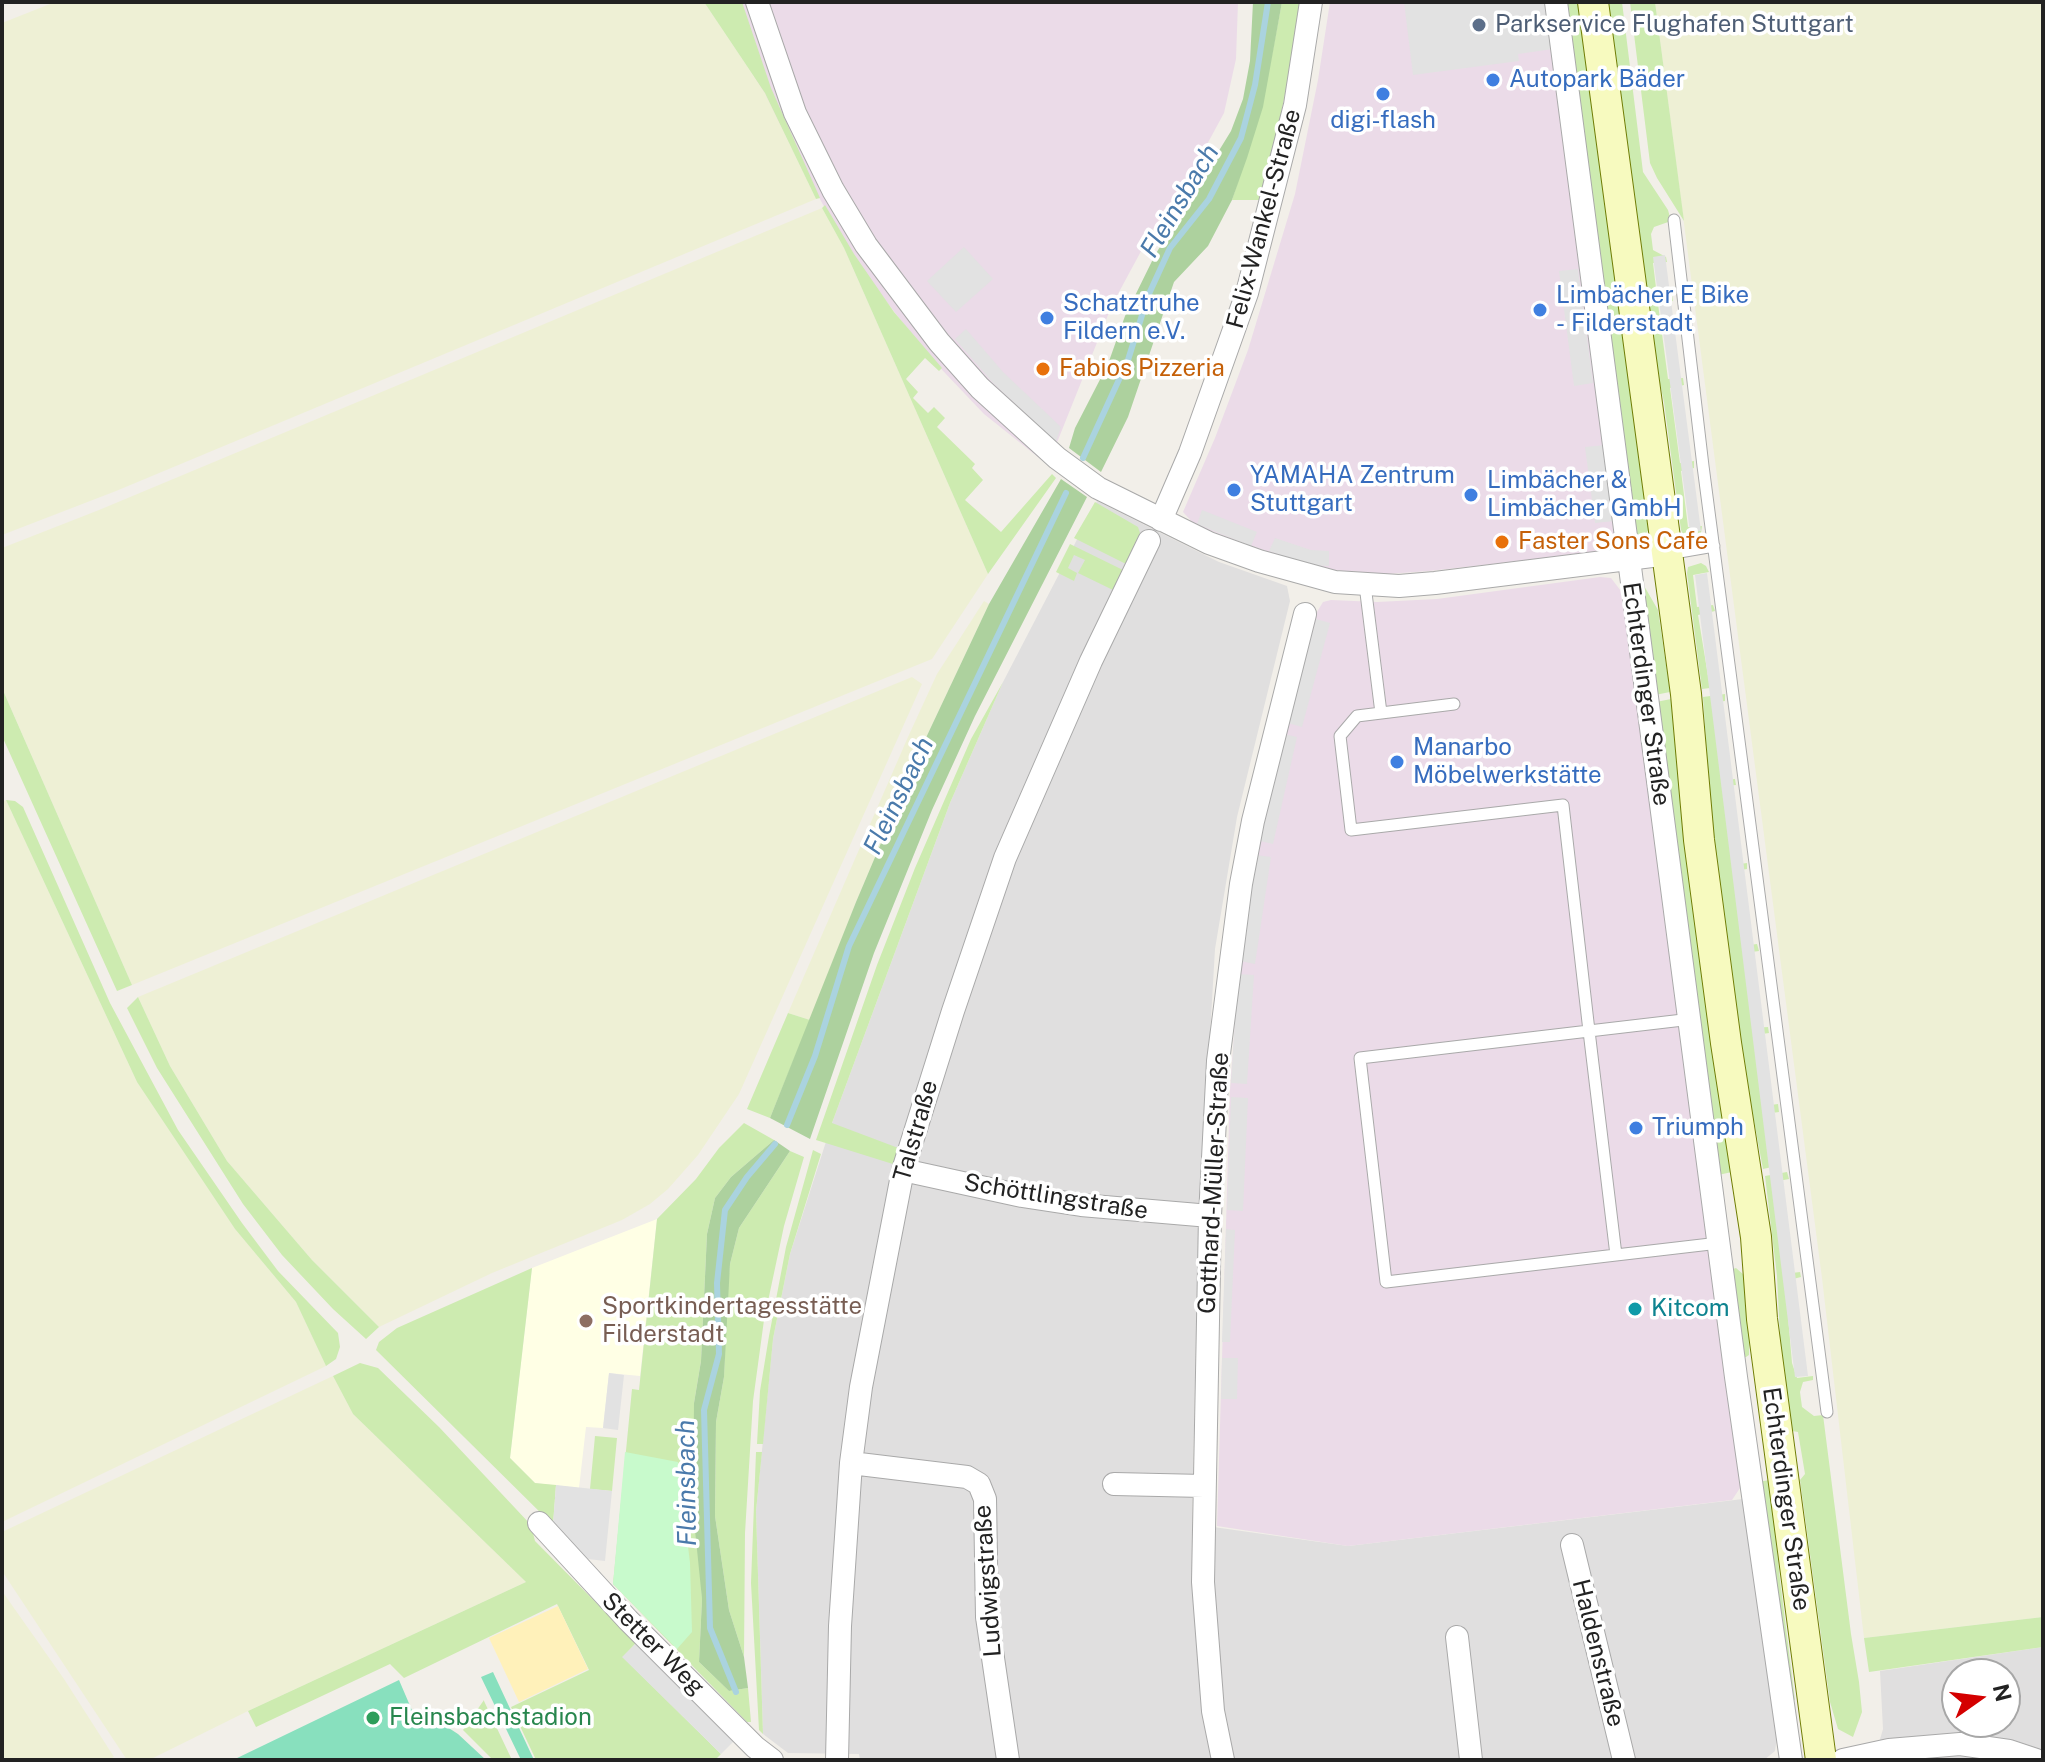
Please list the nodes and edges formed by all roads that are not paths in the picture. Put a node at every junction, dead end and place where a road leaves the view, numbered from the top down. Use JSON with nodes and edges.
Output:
{"nodes":[{"id":1,"x":757,"y":2,"type":"edge"},
{"id":2,"x":1311,"y":2,"type":"edge"},
{"id":3,"x":1556,"y":2,"type":"edge"},
{"id":4,"x":1593,"y":2,"type":"edge"},
{"id":5,"x":1674,"y":220,"type":"dead end"},
{"id":6,"x":1161,"y":520,"type":"junction"},
{"id":7,"x":1149,"y":541,"type":"dead end"},
{"id":8,"x":1714,"y":546,"type":"junction"},
{"id":9,"x":1668,"y":554,"type":"junction"},
{"id":10,"x":1628,"y":559,"type":"junction"},
{"id":11,"x":1365,"y":585,"type":"junction"},
{"id":12,"x":1305,"y":614,"type":"dead end"},
{"id":13,"x":1454,"y":704,"type":"dead end"},
{"id":14,"x":1381,"y":713,"type":"junction"},
{"id":15,"x":1691,"y":1019,"type":"junction"},
{"id":16,"x":1589,"y":1031,"type":"junction"},
{"id":17,"x":903,"y":1170,"type":"junction"},
{"id":18,"x":1210,"y":1216,"type":"junction"},
{"id":19,"x":1756,"y":1237,"type":"junction"},
{"id":20,"x":1719,"y":1243,"type":"junction"},
{"id":21,"x":1616,"y":1255,"type":"junction"},
{"id":22,"x":1827,"y":1412,"type":"dead end"},
{"id":23,"x":851,"y":1463,"type":"junction"},
{"id":24,"x":1114,"y":1484,"type":"dead end"},
{"id":25,"x":1204,"y":1486,"type":"junction"},
{"id":26,"x":539,"y":1523,"type":"dead end"},
{"id":27,"x":1572,"y":1545,"type":"dead end"},
{"id":28,"x":1457,"y":1637,"type":"dead end"},
{"id":29,"x":1982,"y":1753,"type":"edge"},
{"id":30,"x":772,"y":1760,"type":"edge"},
{"id":31,"x":837,"y":1760,"type":"edge"},
{"id":32,"x":1008,"y":1760,"type":"edge"},
{"id":33,"x":1223,"y":1760,"type":"edge"},
{"id":34,"x":1471,"y":1760,"type":"edge"},
{"id":35,"x":1624,"y":1760,"type":"edge"},
{"id":36,"x":1791,"y":1760,"type":"edge"},
{"id":37,"x":1821,"y":1760,"type":"edge"},
{"id":38,"x":1843,"y":1760,"type":"edge"},
{"id":39,"x":2036,"y":1760,"type":"edge"}],
"edges":[{"from":1,"to":6,"type":"street"},
{"from":2,"to":6,"type":"street","name":"Felix-Wankel-Straße"},
{"from":3,"to":10,"type":"street","name":"Echterdinger Straße"},
{"from":4,"to":9,"type":"main road","name":"Echterdinger Straße"},
{"from":5,"to":8,"type":"lane"},
{"from":6,"to":11,"type":"street"},
{"from":7,"to":17,"type":"street","name":"Talstraße"},
{"from":8,"to":9,"type":"lane"},
{"from":8,"to":22,"type":"lane"},
{"from":9,"to":10,"type":"street"},
{"from":9,"to":19,"type":"main road","name":"Echterdinger Straße"},
{"from":10,"to":11,"type":"street"},
{"from":10,"to":15,"type":"street","name":"Echterdinger Straße"},
{"from":11,"to":14,"type":"lane"},
{"from":12,"to":18,"type":"street","name":"Gotthard-Müller-Straße"},
{"from":13,"to":14,"type":"lane"},
{"from":14,"to":16,"type":"lane"},
{"from":15,"to":16,"type":"lane"},
{"from":15,"to":20,"type":"street","name":"Echterdinger Straße"},
{"from":16,"to":21,"type":"lane"},
{"from":16,"to":21,"type":"lane"},
{"from":17,"to":18,"type":"street","name":"Schöttlingstraße"},
{"from":17,"to":23,"type":"street","name":"Talstraße"},
{"from":18,"to":25,"type":"street","name":"Gotthard-Müller-Straße"},
{"from":19,"to":20,"type":"street"},
{"from":19,"to":37,"type":"main road","name":"Echterdinger Straße"},
{"from":20,"to":21,"type":"lane"},
{"from":20,"to":36,"type":"street","name":"Echterdinger Straße"},
{"from":23,"to":31,"type":"street","name":"Talstraße"},
{"from":23,"to":32,"type":"street","name":"Ludwigstraße"},
{"from":24,"to":25,"type":"street"},
{"from":25,"to":33,"type":"street","name":"Gotthard-Müller-Straße"},
{"from":26,"to":30,"type":"street","name":"Stetter Weg"},
{"from":27,"to":35,"type":"street","name":"Haldenstraße"},
{"from":28,"to":34,"type":"street"},
{"from":29,"to":38,"type":"street"},
{"from":29,"to":39,"type":"street"}]}
